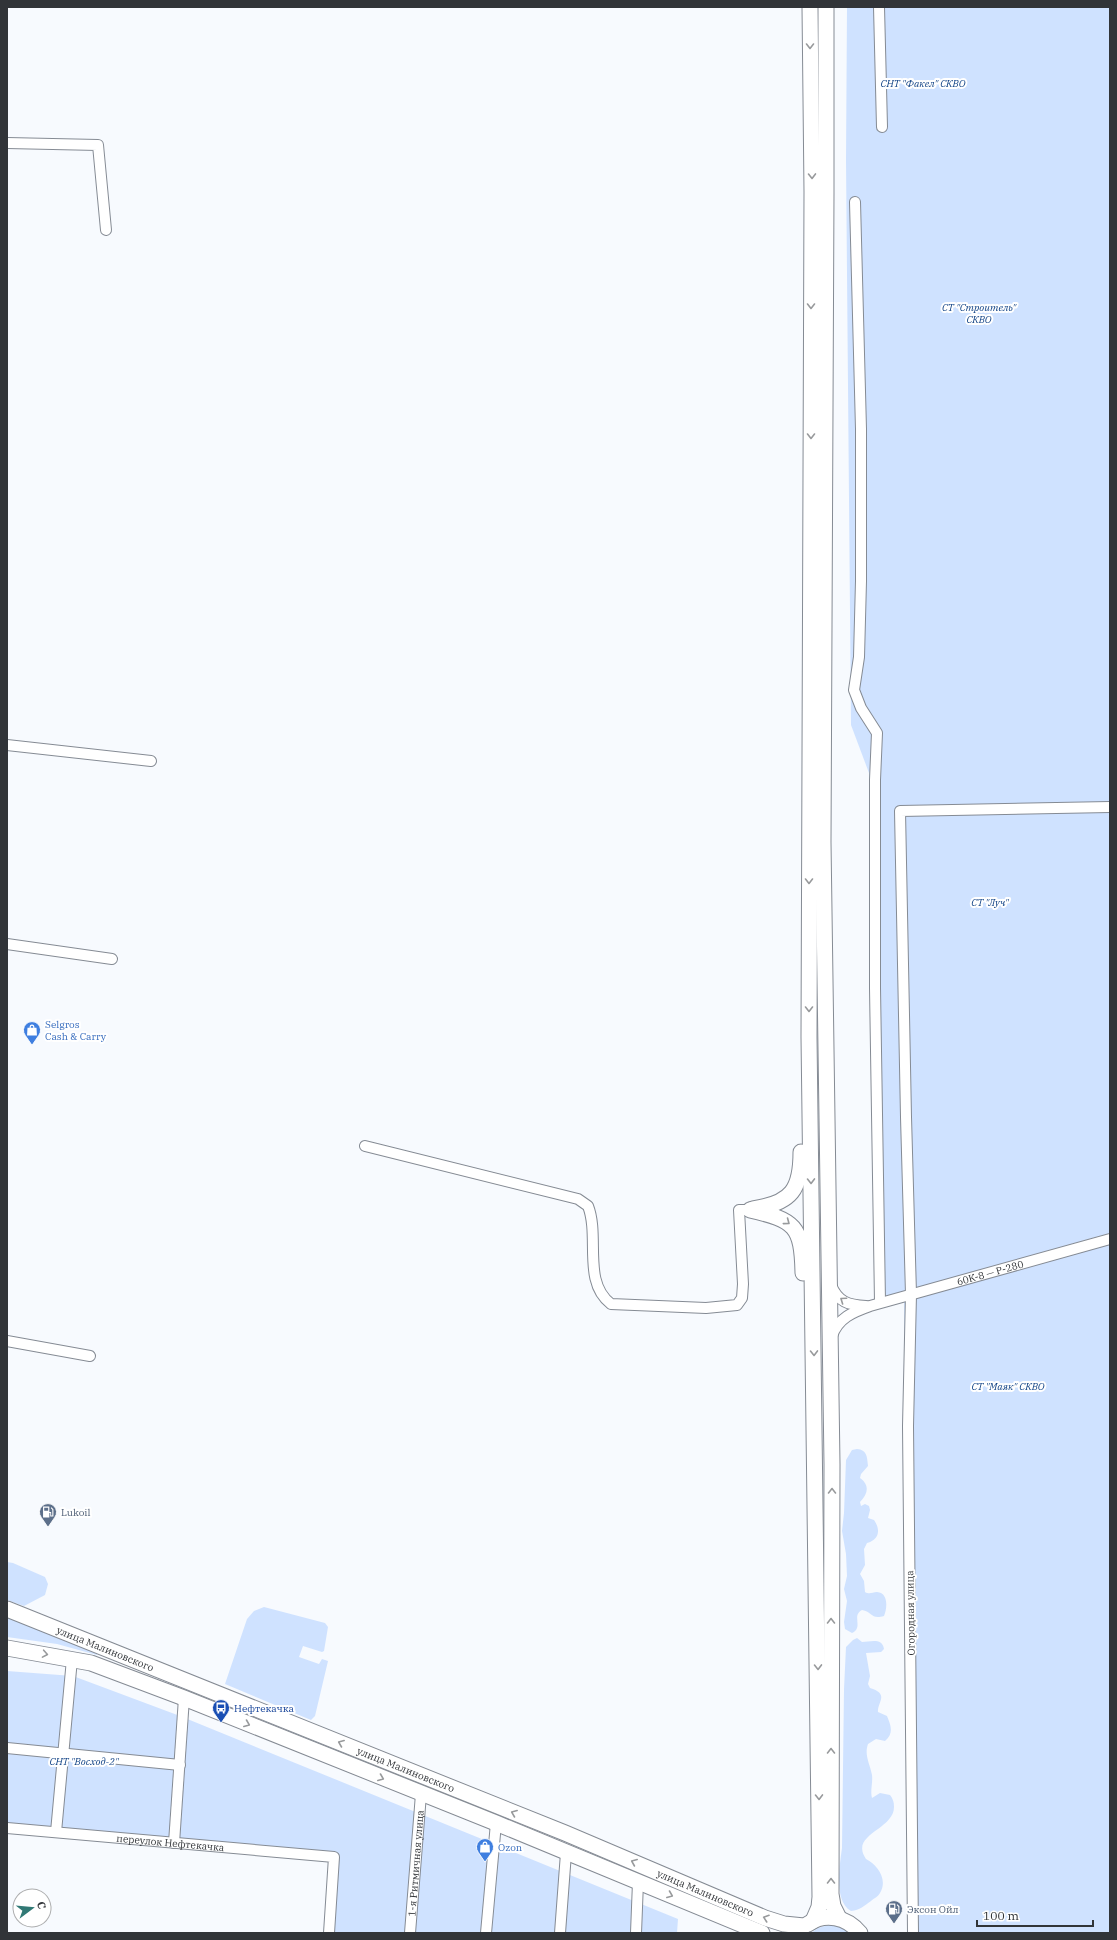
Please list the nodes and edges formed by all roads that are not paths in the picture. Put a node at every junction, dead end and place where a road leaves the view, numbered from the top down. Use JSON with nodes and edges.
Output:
{"nodes":[{"id":1,"x":810,"y":7,"type":"edge"},
{"id":2,"x":826,"y":7,"type":"edge"},
{"id":3,"x":880,"y":7,"type":"edge"},
{"id":4,"x":882,"y":127,"type":"dead end"},
{"id":5,"x":7,"y":143,"type":"edge"},
{"id":6,"x":854,"y":202,"type":"dead end"},
{"id":7,"x":106,"y":230,"type":"dead end"},
{"id":8,"x":7,"y":744,"type":"edge"},
{"id":9,"x":151,"y":761,"type":"dead end"},
{"id":10,"x":1110,"y":807,"type":"edge"},
{"id":11,"x":7,"y":944,"type":"edge"},
{"id":12,"x":112,"y":959,"type":"dead end"},
{"id":13,"x":810,"y":1097,"type":"junction"},
{"id":14,"x":826,"y":1103,"type":"junction"},
{"id":15,"x":365,"y":1146,"type":"dead end"},
{"id":16,"x":750,"y":1210,"type":"junction"},
{"id":17,"x":1110,"y":1239,"type":"edge"},
{"id":18,"x":828,"y":1277,"type":"junction"},
{"id":19,"x":911,"y":1294,"type":"junction"},
{"id":20,"x":880,"y":1302,"type":"junction"},
{"id":21,"x":870,"y":1306,"type":"junction"},
{"id":22,"x":814,"y":1331,"type":"junction"},
{"id":23,"x":7,"y":1341,"type":"edge"},
{"id":24,"x":829,"y":1346,"type":"junction"},
{"id":25,"x":90,"y":1356,"type":"dead end"},
{"id":26,"x":816,"y":1463,"type":"junction"},
{"id":27,"x":832,"y":1464,"type":"junction"},
{"id":28,"x":7,"y":1609,"type":"edge"},
{"id":29,"x":7,"y":1648,"type":"edge"},
{"id":30,"x":72,"y":1659,"type":"junction"},
{"id":31,"x":184,"y":1698,"type":"junction"},
{"id":32,"x":7,"y":1748,"type":"edge"},
{"id":33,"x":64,"y":1753,"type":"junction"},
{"id":34,"x":180,"y":1765,"type":"junction"},
{"id":35,"x":421,"y":1794,"type":"junction"},
{"id":36,"x":496,"y":1823,"type":"junction"},
{"id":37,"x":7,"y":1828,"type":"edge"},
{"id":38,"x":56,"y":1832,"type":"junction"},
{"id":39,"x":174,"y":1842,"type":"junction"},
{"id":40,"x":566,"y":1853,"type":"junction"},
{"id":41,"x":638,"y":1882,"type":"junction"},
{"id":42,"x":839,"y":1918,"type":"junction"},
{"id":43,"x":806,"y":1927,"type":"edge"},
{"id":44,"x":330,"y":1933,"type":"edge"},
{"id":45,"x":410,"y":1933,"type":"edge"},
{"id":46,"x":486,"y":1933,"type":"edge"},
{"id":47,"x":560,"y":1933,"type":"edge"},
{"id":48,"x":636,"y":1933,"type":"edge"},
{"id":49,"x":762,"y":1933,"type":"edge"},
{"id":50,"x":860,"y":1933,"type":"edge"},
{"id":51,"x":913,"y":1933,"type":"edge"}],
"edges":[{"from":1,"to":13,"type":"highway","one_way":true},
{"from":2,"to":14,"type":"highway"},
{"from":3,"to":4,"type":"street"},
{"from":5,"to":7,"type":"street"},
{"from":6,"to":20,"type":"street"},
{"from":8,"to":9,"type":"street"},
{"from":10,"to":19,"type":"street","name":"Огородная улица"},
{"from":11,"to":12,"type":"street"},
{"from":13,"to":14,"type":"highway"},
{"from":13,"to":16,"type":"highway"},
{"from":13,"to":22,"type":"highway","one_way":true},
{"from":14,"to":18,"type":"highway"},
{"from":15,"to":16,"type":"street"},
{"from":16,"to":22,"type":"highway","one_way":true},
{"from":17,"to":19,"type":"street","name":"60К-8 — Р-280"},
{"from":21,"to":18,"type":"street","name":"60К-8 — Р-280","one_way":true},
{"from":18,"to":24,"type":"highway"},
{"from":19,"to":20,"type":"street","name":"60К-8 — Р-280"},
{"from":19,"to":51,"type":"street","name":"Огородная улица"},
{"from":20,"to":21,"type":"street","name":"60К-8 — Р-280"},
{"from":21,"to":24,"type":"street","name":"60К-8 — Р-280"},
{"from":22,"to":26,"type":"highway","one_way":true},
{"from":23,"to":25,"type":"street"},
{"from":24,"to":27,"type":"highway"},
{"from":26,"to":27,"type":"highway"},
{"from":26,"to":43,"type":"highway","one_way":true},
{"from":42,"to":27,"type":"highway","one_way":true},
{"from":43,"to":28,"type":"highway","name":"улица Малиновского","one_way":true},
{"from":29,"to":30,"type":"highway","name":"улица Малиновского","one_way":true},
{"from":30,"to":31,"type":"highway","name":"улица Малиновского"},
{"from":30,"to":33,"type":"street"},
{"from":31,"to":34,"type":"street"},
{"from":31,"to":35,"type":"highway","name":"улица Малиновского","one_way":true},
{"from":32,"to":33,"type":"street"},
{"from":33,"to":34,"type":"street"},
{"from":33,"to":38,"type":"street"},
{"from":34,"to":39,"type":"street"},
{"from":35,"to":36,"type":"highway","name":"улица Малиновского"},
{"from":35,"to":45,"type":"street","name":"1-я Ритмичная улица"},
{"from":36,"to":40,"type":"highway","name":"улица Малиновского"},
{"from":36,"to":46,"type":"street"},
{"from":37,"to":38,"type":"street","name":"переулок Нефтекачка"},
{"from":38,"to":39,"type":"street","name":"переулок Нефтекачка"},
{"from":39,"to":44,"type":"street","name":"переулок Нефтекачка"},
{"from":40,"to":41,"type":"highway","name":"улица Малиновского"},
{"from":40,"to":47,"type":"street"},
{"from":41,"to":48,"type":"street"},
{"from":41,"to":49,"type":"highway","name":"улица Малиновского","one_way":true},
{"from":42,"to":43,"type":"highway","name":"улица Малиновского"},
{"from":42,"to":50,"type":"highway"}]}
